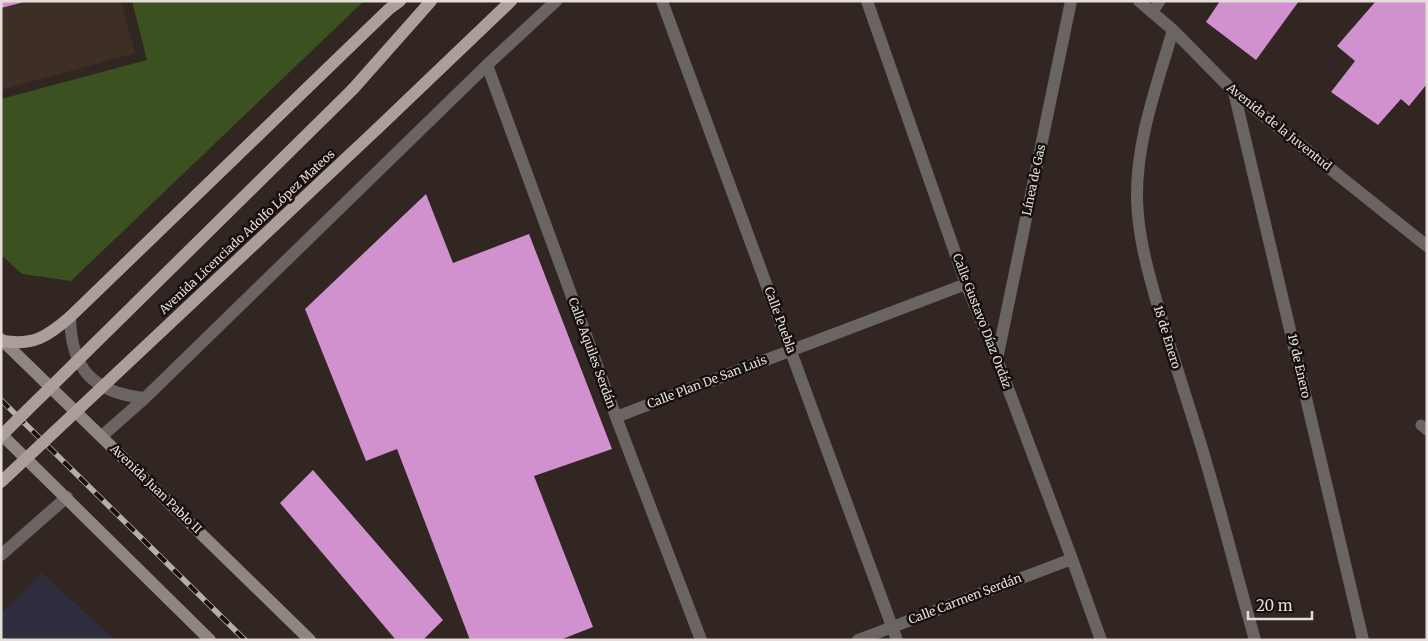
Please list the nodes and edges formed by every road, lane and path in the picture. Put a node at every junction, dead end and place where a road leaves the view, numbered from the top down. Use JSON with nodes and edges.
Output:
{"nodes":[{"id":1,"x":400,"y":1,"type":"edge"},
{"id":2,"x":431,"y":1,"type":"edge"},
{"id":3,"x":510,"y":1,"type":"edge"},
{"id":4,"x":556,"y":1,"type":"edge"},
{"id":5,"x":662,"y":1,"type":"edge"},
{"id":6,"x":867,"y":1,"type":"edge"},
{"id":7,"x":1071,"y":1,"type":"edge"},
{"id":8,"x":1138,"y":1,"type":"edge"},
{"id":9,"x":1160,"y":1,"type":"edge"},
{"id":10,"x":1152,"y":13,"type":"junction"},
{"id":11,"x":1172,"y":30,"type":"junction"},
{"id":12,"x":487,"y":65,"type":"junction"},
{"id":13,"x":1234,"y":92,"type":"junction"},
{"id":14,"x":1427,"y":246,"type":"edge"},
{"id":15,"x":966,"y":284,"type":"junction"},
{"id":16,"x":70,"y":317,"type":"junction"},
{"id":17,"x":2,"y":340,"type":"edge"},
{"id":18,"x":791,"y":350,"type":"junction"},
{"id":19,"x":997,"y":359,"type":"junction"},
{"id":20,"x":145,"y":398,"type":"junction"},
{"id":21,"x":616,"y":416,"type":"junction"},
{"id":22,"x":1,"y":435,"type":"edge"},
{"id":23,"x":102,"y":436,"type":"junction"},
{"id":24,"x":1,"y":482,"type":"edge"},
{"id":25,"x":67,"y":497,"type":"junction"},
{"id":26,"x":1,"y":555,"type":"edge"},
{"id":27,"x":1072,"y":558,"type":"junction"},
{"id":28,"x":892,"y":627,"type":"junction"},
{"id":29,"x":210,"y":640,"type":"edge"},
{"id":30,"x":310,"y":640,"type":"edge"},
{"id":31,"x":701,"y":640,"type":"edge"},
{"id":32,"x":858,"y":640,"type":"edge"},
{"id":33,"x":897,"y":640,"type":"edge"},
{"id":34,"x":1101,"y":640,"type":"edge"},
{"id":35,"x":1255,"y":640,"type":"edge"},
{"id":36,"x":1363,"y":640,"type":"edge"}],
"edges":[{"from":1,"to":16,"type":"main road"},
{"from":2,"to":22,"type":"main road","name":"Avenida Licenciado Adolfo López Mateos","bridge":true},
{"from":3,"to":24,"type":"main road","name":"Avenida Licenciado Adolfo López Mateos","bridge":true},
{"from":4,"to":12,"type":"street"},
{"from":5,"to":18,"type":"street","name":"Calle Puebla"},
{"from":6,"to":15,"type":"street","name":"Calle Gustavo Díaz Ordáz"},
{"from":7,"to":19,"type":"street","name":"Línea de Gas"},
{"from":8,"to":10,"type":"street","name":"Avenida de la Juventud"},
{"from":9,"to":10,"type":"lane"},
{"from":10,"to":11,"type":"street","name":"Avenida de la Juventud"},
{"from":11,"to":13,"type":"street","name":"Avenida de la Juventud"},
{"from":11,"to":35,"type":"street","name":"18 de Enero"},
{"from":12,"to":20,"type":"street"},
{"from":12,"to":21,"type":"street","name":"Calle Aquiles Serdán"},
{"from":13,"to":14,"type":"street","name":"Avenida de la Juventud"},
{"from":13,"to":36,"type":"street","name":"19 de Enero"},
{"from":15,"to":18,"type":"street","name":"Calle Plan De San Luis"},
{"from":15,"to":19,"type":"street","name":"Calle Gustavo Díaz Ordáz"},
{"from":16,"to":17,"type":"main road"},
{"from":16,"to":20,"type":"street"},
{"from":17,"to":23,"type":"main road","name":"Avenida Juan Pablo II"},
{"from":18,"to":21,"type":"street","name":"Calle Plan De San Luis"},
{"from":18,"to":28,"type":"street","name":"Calle Puebla"},
{"from":19,"to":27,"type":"street","name":"Calle Gustavo Díaz Ordáz"},
{"from":20,"to":23,"type":"street"},
{"from":21,"to":31,"type":"street","name":"Calle Aquiles Serdán"},
{"from":22,"to":25,"type":"main road"},
{"from":23,"to":30,"type":"main road","name":"Avenida Juan Pablo II"},
{"from":25,"to":26,"type":"street"},
{"from":25,"to":29,"type":"main road"},
{"from":27,"to":28,"type":"street","name":"Calle Carmen Serdán"},
{"from":27,"to":34,"type":"street","name":"Calle Gustavo Díaz Ordáz"},
{"from":28,"to":32,"type":"street","name":"Calle Carmen Serdán"},
{"from":28,"to":33,"type":"street","name":"Calle Puebla"}]}
